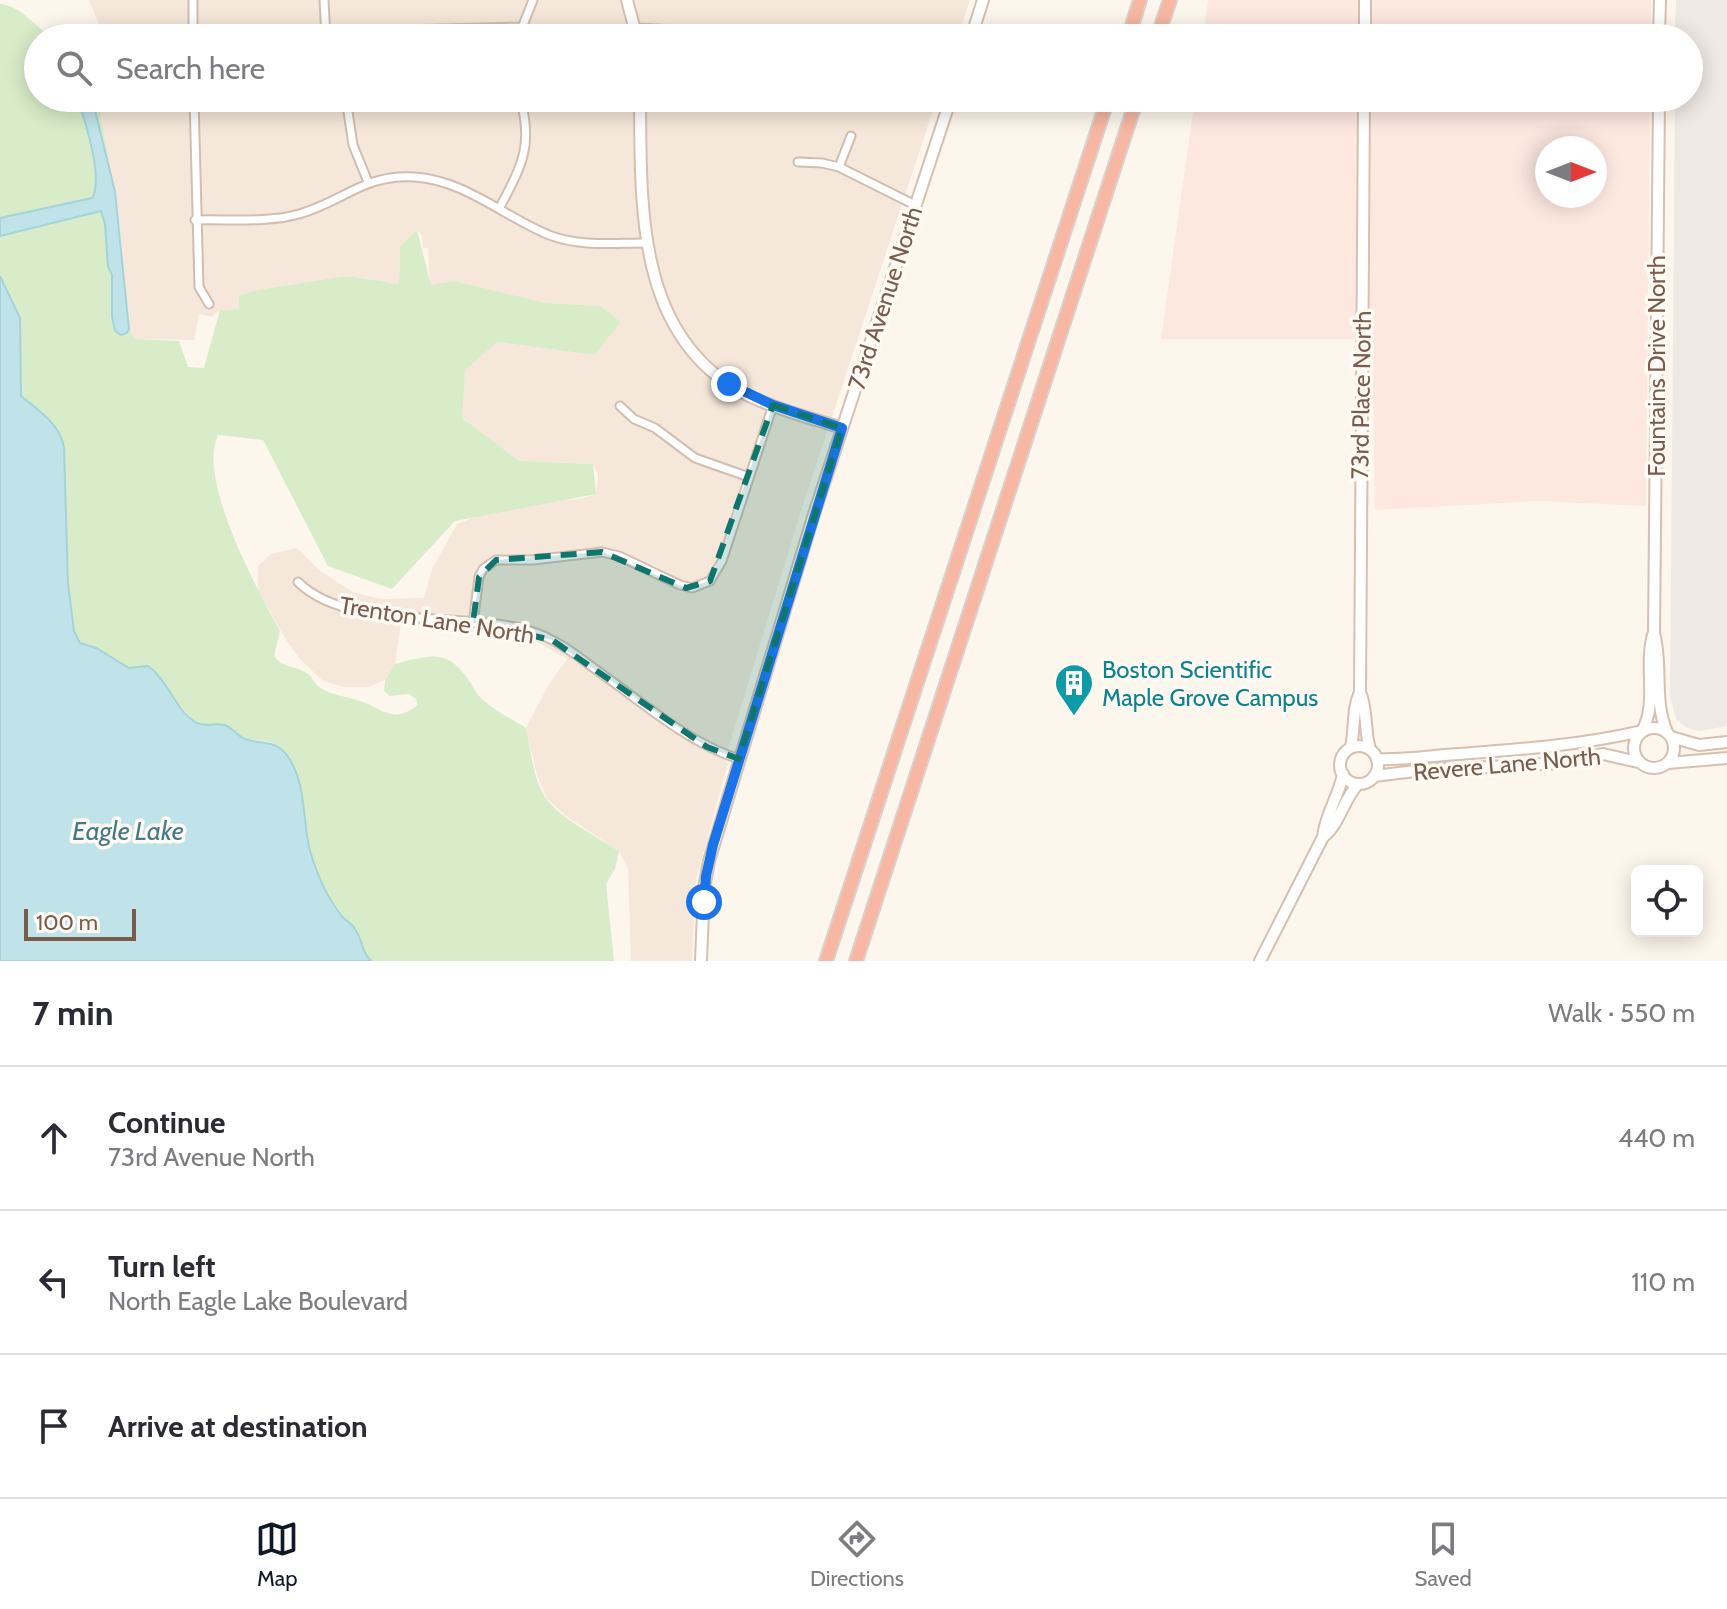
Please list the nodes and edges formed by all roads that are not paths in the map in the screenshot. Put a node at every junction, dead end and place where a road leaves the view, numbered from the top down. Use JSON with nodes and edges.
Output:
{"nodes":[{"id":1,"x":193,"y":0,"type":"edge"},
{"id":2,"x":324,"y":0,"type":"edge"},
{"id":3,"x":533,"y":0,"type":"edge"},
{"id":4,"x":627,"y":0,"type":"edge"},
{"id":5,"x":983,"y":0,"type":"edge"},
{"id":6,"x":1140,"y":0,"type":"edge"},
{"id":7,"x":1170,"y":0,"type":"edge"},
{"id":8,"x":1365,"y":0,"type":"edge"},
{"id":9,"x":1660,"y":0,"type":"edge"},
{"id":10,"x":193,"y":24,"type":"edge"},
{"id":11,"x":325,"y":24,"type":"edge"},
{"id":12,"x":522,"y":24,"type":"edge"},
{"id":13,"x":634,"y":24,"type":"edge"},
{"id":14,"x":975,"y":24,"type":"edge"},
{"id":15,"x":1132,"y":24,"type":"edge"},
{"id":16,"x":1162,"y":24,"type":"edge"},
{"id":17,"x":1365,"y":24,"type":"edge"},
{"id":18,"x":1659,"y":24,"type":"edge"},
{"id":19,"x":194,"y":112,"type":"edge"},
{"id":20,"x":348,"y":112,"type":"edge"},
{"id":21,"x":523,"y":112,"type":"edge"},
{"id":22,"x":640,"y":112,"type":"edge"},
{"id":23,"x":946,"y":112,"type":"edge"},
{"id":24,"x":1103,"y":112,"type":"edge"},
{"id":25,"x":1132,"y":112,"type":"edge"},
{"id":26,"x":1364,"y":112,"type":"edge"},
{"id":27,"x":1659,"y":112,"type":"edge"},
{"id":28,"x":851,"y":136,"type":"dead end"},
{"id":29,"x":798,"y":162,"type":"dead end"},
{"id":30,"x":839,"y":167,"type":"junction"},
{"id":31,"x":368,"y":182,"type":"junction"},
{"id":32,"x":915,"y":205,"type":"junction"},
{"id":33,"x":499,"y":209,"type":"junction"},
{"id":34,"x":195,"y":220,"type":"junction"},
{"id":35,"x":646,"y":243,"type":"junction"},
{"id":36,"x":209,"y":304,"type":"dead end"},
{"id":37,"x":773,"y":405,"type":"junction"},
{"id":38,"x":620,"y":406,"type":"dead end"},
{"id":39,"x":842,"y":428,"type":"junction"},
{"id":40,"x":749,"y":477,"type":"junction"},
{"id":41,"x":298,"y":582,"type":"dead end"},
{"id":42,"x":473,"y":623,"type":"junction"},
{"id":43,"x":1654,"y":633,"type":"junction"},
{"id":44,"x":1360,"y":692,"type":"junction"},
{"id":45,"x":1642,"y":731,"type":"junction"},
{"id":46,"x":1669,"y":734,"type":"junction"},
{"id":47,"x":1727,"y":742,"type":"edge"},
{"id":48,"x":1351,"y":747,"type":"junction"},
{"id":49,"x":1370,"y":749,"type":"junction"},
{"id":50,"x":1727,"y":758,"type":"edge"},
{"id":51,"x":739,"y":759,"type":"junction"},
{"id":52,"x":1377,"y":759,"type":"junction"},
{"id":53,"x":1638,"y":762,"type":"junction"},
{"id":54,"x":1668,"y":763,"type":"junction"},
{"id":55,"x":1343,"y":774,"type":"junction"},
{"id":56,"x":1374,"y":776,"type":"junction"},
{"id":57,"x":1358,"y":784,"type":"junction"},
{"id":58,"x":1323,"y":837,"type":"junction"},
{"id":59,"x":701,"y":961,"type":"edge"},
{"id":60,"x":826,"y":961,"type":"edge"},
{"id":61,"x":856,"y":961,"type":"edge"},
{"id":62,"x":1260,"y":961,"type":"edge"}],
"edges":[{"from":1,"to":10,"type":"street"},
{"from":2,"to":11,"type":"street"},
{"from":3,"to":12,"type":"street"},
{"from":4,"to":13,"type":"street"},
{"from":5,"to":14,"type":"street"},
{"from":6,"to":15,"type":"highway"},
{"from":7,"to":16,"type":"highway"},
{"from":8,"to":17,"type":"street"},
{"from":9,"to":18,"type":"street"},
{"from":19,"to":34,"type":"street"},
{"from":20,"to":31,"type":"street"},
{"from":21,"to":33,"type":"street"},
{"from":22,"to":35,"type":"street"},
{"from":23,"to":32,"type":"street","name":"73rd Avenue North"},
{"from":24,"to":60,"type":"highway"},
{"from":25,"to":61,"type":"highway"},
{"from":26,"to":44,"type":"street","name":"73rd Place North"},
{"from":27,"to":43,"type":"street","name":"Fountains Drive North"},
{"from":28,"to":30,"type":"street"},
{"from":29,"to":30,"type":"street"},
{"from":30,"to":32,"type":"street"},
{"from":31,"to":33,"type":"street"},
{"from":31,"to":34,"type":"street"},
{"from":32,"to":39,"type":"street","name":"73rd Avenue North"},
{"from":33,"to":35,"type":"street"},
{"from":34,"to":36,"type":"street"},
{"from":35,"to":37,"type":"street"},
{"from":37,"to":39,"type":"street"},
{"from":37,"to":40,"type":"street"},
{"from":38,"to":40,"type":"street"},
{"from":39,"to":51,"type":"street","name":"73rd Avenue North"},
{"from":40,"to":42,"type":"street"},
{"from":41,"to":42,"type":"street","name":"Trenton Lane North"},
{"from":42,"to":51,"type":"street","name":"Trenton Lane North"},
{"from":43,"to":45,"type":"street","name":"Fountains Drive North"},
{"from":43,"to":46,"type":"street","name":"Fountains Drive North"},
{"from":44,"to":48,"type":"street","name":"73rd Place North"},
{"from":44,"to":49,"type":"street","name":"73rd Place North"},
{"from":45,"to":46,"type":"street"},
{"from":45,"to":52,"type":"street","name":"Revere Lane North"},
{"from":45,"to":53,"type":"street"},
{"from":46,"to":47,"type":"street"},
{"from":46,"to":54,"type":"street"},
{"from":48,"to":49,"type":"street"},
{"from":48,"to":55,"type":"street"},
{"from":49,"to":52,"type":"street"},
{"from":50,"to":54,"type":"street"},
{"from":51,"to":59,"type":"street","name":"73rd Avenue North"},
{"from":52,"to":56,"type":"street"},
{"from":53,"to":54,"type":"street"},
{"from":53,"to":56,"type":"street","name":"Revere Lane North"},
{"from":55,"to":57,"type":"street"},
{"from":55,"to":58,"type":"street"},
{"from":56,"to":57,"type":"street"},
{"from":57,"to":58,"type":"street"},
{"from":58,"to":62,"type":"street"}]}
